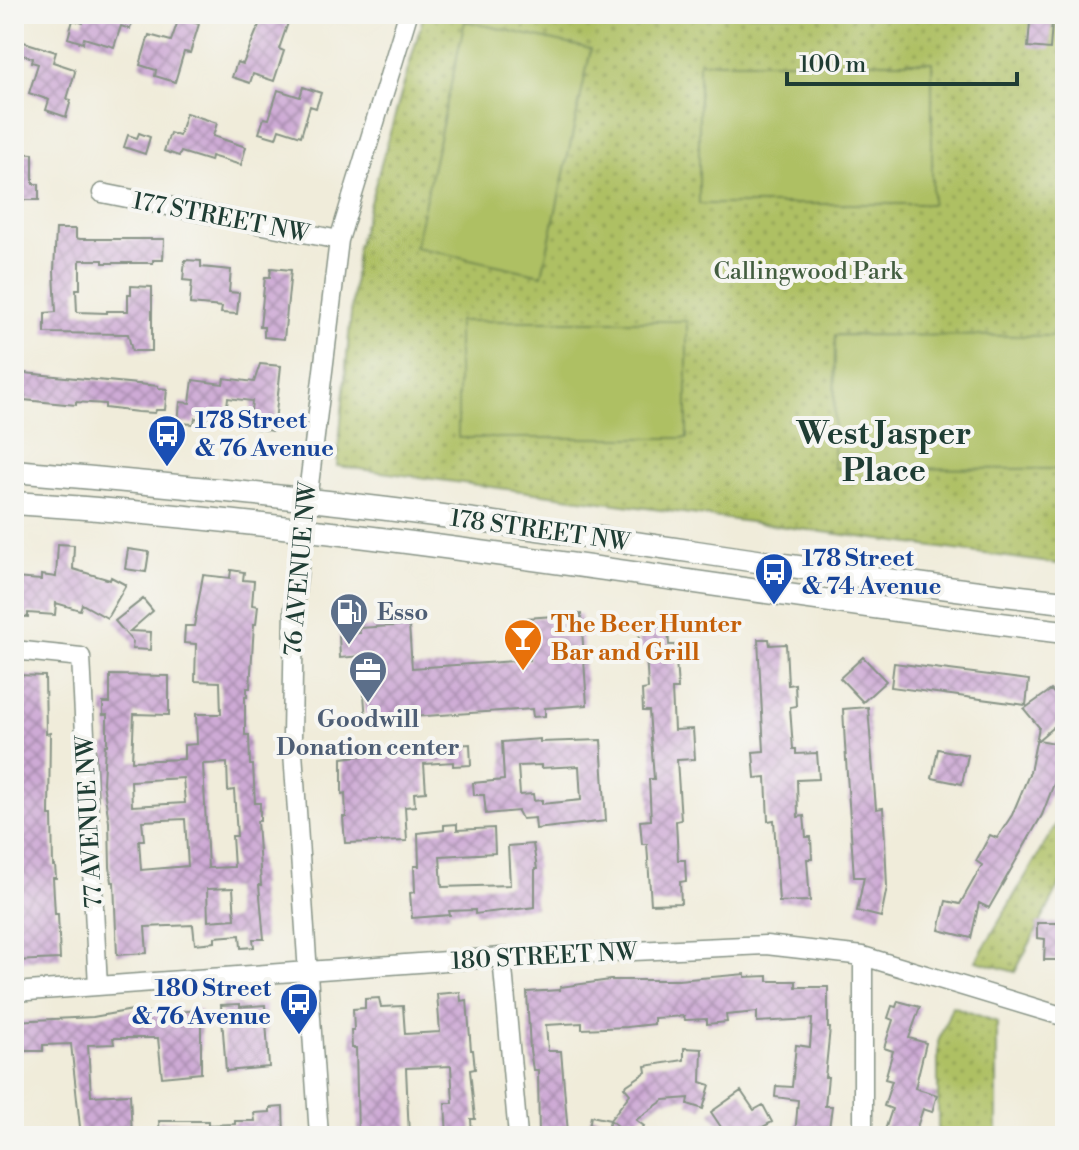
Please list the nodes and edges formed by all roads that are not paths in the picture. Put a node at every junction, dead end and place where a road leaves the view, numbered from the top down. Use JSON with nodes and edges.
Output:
{"nodes":[{"id":1,"x":408,"y":14,"type":"edge"},
{"id":2,"x":102,"y":193,"type":"dead end"},
{"id":3,"x":339,"y":240,"type":"junction"},
{"id":4,"x":14,"y":471,"type":"edge"},
{"id":5,"x":306,"y":499,"type":"junction"},
{"id":6,"x":14,"y":503,"type":"edge"},
{"id":7,"x":302,"y":528,"type":"junction"},
{"id":8,"x":933,"y":588,"type":"junction"},
{"id":9,"x":1065,"y":602,"type":"edge"},
{"id":10,"x":929,"y":616,"type":"junction"},
{"id":11,"x":1065,"y":632,"type":"edge"},
{"id":12,"x":14,"y":650,"type":"edge"},
{"id":13,"x":863,"y":956,"type":"junction"},
{"id":14,"x":502,"y":957,"type":"junction"},
{"id":15,"x":309,"y":971,"type":"junction"},
{"id":16,"x":98,"y":986,"type":"junction"},
{"id":17,"x":14,"y":992,"type":"edge"},
{"id":18,"x":1065,"y":1017,"type":"edge"},
{"id":19,"x":319,"y":1136,"type":"edge"},
{"id":20,"x":518,"y":1136,"type":"edge"},
{"id":21,"x":863,"y":1136,"type":"edge"}],
"edges":[{"from":1,"to":3,"type":"street","name":"76 AVENUE NW"},
{"from":2,"to":3,"type":"street","name":"177 STREET NW"},
{"from":3,"to":5,"type":"street","name":"76 AVENUE NW"},
{"from":4,"to":5,"type":"main road","name":"178 STREET NW"},
{"from":5,"to":7,"type":"street","name":"76 AVENUE NW"},
{"from":5,"to":8,"type":"main road","name":"178 STREET NW"},
{"from":6,"to":7,"type":"main road","name":"178 STREET NW"},
{"from":7,"to":10,"type":"main road","name":"178 STREET NW"},
{"from":7,"to":15,"type":"street","name":"76 AVENUE NW"},
{"from":8,"to":9,"type":"main road","name":"178 STREET NW"},
{"from":8,"to":10,"type":"main road"},
{"from":10,"to":11,"type":"main road","name":"178 STREET NW"},
{"from":12,"to":16,"type":"street","name":"77 AVENUE NW"},
{"from":13,"to":14,"type":"street","name":"180 STREET NW"},
{"from":13,"to":18,"type":"street","name":"180 STREET NW"},
{"from":13,"to":21,"type":"street"},
{"from":14,"to":15,"type":"street","name":"180 STREET NW"},
{"from":14,"to":20,"type":"street"},
{"from":15,"to":16,"type":"street","name":"180 STREET NW"},
{"from":15,"to":19,"type":"street","name":"76 AVENUE NW"},
{"from":16,"to":17,"type":"street","name":"180 STREET NW"}]}
